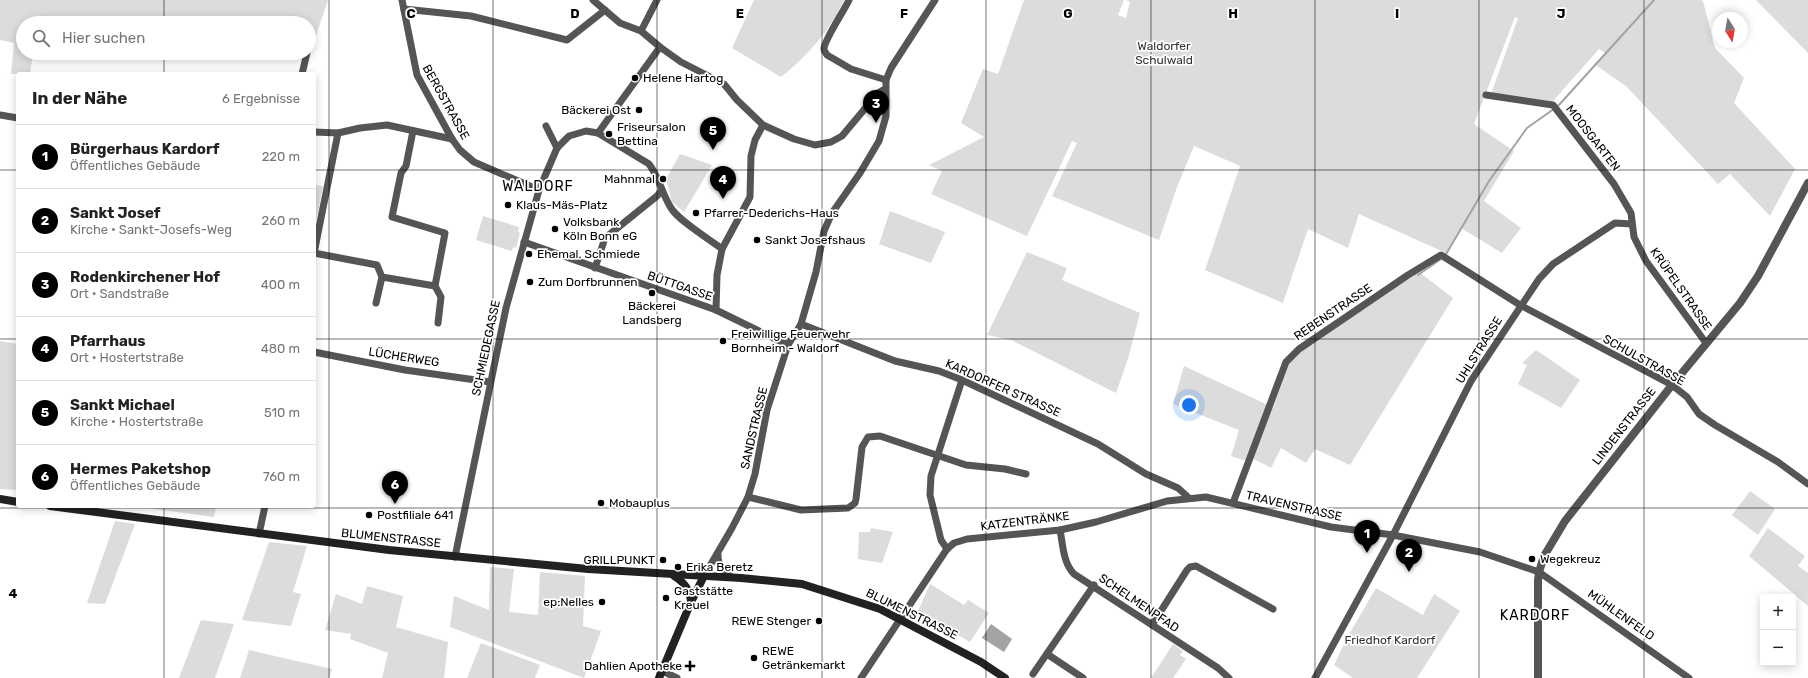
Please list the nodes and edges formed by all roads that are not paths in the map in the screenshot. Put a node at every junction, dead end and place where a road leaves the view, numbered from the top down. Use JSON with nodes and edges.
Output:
{"nodes":[{"id":1,"x":402,"y":0,"type":"edge"},
{"id":2,"x":593,"y":0,"type":"edge"},
{"id":3,"x":657,"y":0,"type":"edge"},
{"id":4,"x":849,"y":0,"type":"edge"},
{"id":5,"x":935,"y":0,"type":"edge"},
{"id":6,"x":404,"y":9,"type":"junction"},
{"id":7,"x":605,"y":10,"type":"junction"},
{"id":8,"x":641,"y":31,"type":"junction"},
{"id":9,"x":660,"y":47,"type":"junction"},
{"id":10,"x":305,"y":60,"type":"edge"},
{"id":11,"x":302,"y":72,"type":"edge"},
{"id":12,"x":886,"y":80,"type":"junction"},
{"id":13,"x":885,"y":89,"type":"junction"},
{"id":14,"x":1486,"y":95,"type":"dead end"},
{"id":15,"x":0,"y":115,"type":"edge"},
{"id":16,"x":16,"y":118,"type":"edge"},
{"id":17,"x":763,"y":125,"type":"junction"},
{"id":18,"x":546,"y":126,"type":"dead end"},
{"id":19,"x":413,"y":131,"type":"junction"},
{"id":20,"x":316,"y":132,"type":"edge"},
{"id":21,"x":338,"y":133,"type":"junction"},
{"id":22,"x":598,"y":133,"type":"junction"},
{"id":23,"x":452,"y":139,"type":"junction"},
{"id":24,"x":557,"y":148,"type":"junction"},
{"id":25,"x":1808,"y":183,"type":"edge"},
{"id":26,"x":539,"y":190,"type":"junction"},
{"id":27,"x":662,"y":190,"type":"junction"},
{"id":28,"x":1632,"y":224,"type":"junction"},
{"id":29,"x":524,"y":242,"type":"junction"},
{"id":30,"x":316,"y":243,"type":"edge"},
{"id":31,"x":722,"y":249,"type":"junction"},
{"id":32,"x":316,"y":253,"type":"edge"},
{"id":33,"x":1443,"y":256,"type":"joint"},
{"id":34,"x":595,"y":268,"type":"junction"},
{"id":35,"x":382,"y":277,"type":"junction"},
{"id":36,"x":435,"y":286,"type":"junction"},
{"id":37,"x":376,"y":303,"type":"dead end"},
{"id":38,"x":1520,"y":305,"type":"junction"},
{"id":39,"x":716,"y":310,"type":"junction"},
{"id":40,"x":438,"y":323,"type":"dead end"},
{"id":41,"x":801,"y":324,"type":"junction"},
{"id":42,"x":1706,"y":343,"type":"junction"},
{"id":43,"x":788,"y":345,"type":"junction"},
{"id":44,"x":316,"y":352,"type":"edge"},
{"id":45,"x":962,"y":380,"type":"junction"},
{"id":46,"x":490,"y":382,"type":"junction"},
{"id":47,"x":1672,"y":386,"type":"junction"},
{"id":48,"x":937,"y":455,"type":"junction"},
{"id":49,"x":1026,"y":474,"type":"dead end"},
{"id":50,"x":1808,"y":484,"type":"edge"},
{"id":51,"x":748,"y":497,"type":"junction"},
{"id":52,"x":1189,"y":498,"type":"junction"},
{"id":53,"x":0,"y":499,"type":"edge"},
{"id":54,"x":16,"y":502,"type":"edge"},
{"id":55,"x":1233,"y":503,"type":"junction"},
{"id":56,"x":65,"y":508,"type":"edge"},
{"id":57,"x":264,"y":508,"type":"edge"},
{"id":58,"x":1060,"y":530,"type":"junction"},
{"id":59,"x":260,"y":534,"type":"junction"},
{"id":60,"x":1393,"y":535,"type":"junction"},
{"id":61,"x":947,"y":549,"type":"junction"},
{"id":62,"x":718,"y":554,"type":"junction"},
{"id":63,"x":455,"y":557,"type":"junction"},
{"id":64,"x":1539,"y":572,"type":"junction"},
{"id":65,"x":672,"y":575,"type":"junction"},
{"id":66,"x":704,"y":576,"type":"junction"},
{"id":67,"x":731,"y":577,"type":"junction"},
{"id":68,"x":1094,"y":585,"type":"junction"},
{"id":69,"x":691,"y":602,"type":"junction"},
{"id":70,"x":1273,"y":609,"type":"dead end"},
{"id":71,"x":900,"y":619,"type":"junction"},
{"id":72,"x":1152,"y":625,"type":"junction"},
{"id":73,"x":1047,"y":654,"type":"junction"},
{"id":74,"x":660,"y":674,"type":"edge"},
{"id":75,"x":1033,"y":674,"type":"dead end"},
{"id":76,"x":1225,"y":677,"type":"edge"},
{"id":77,"x":677,"y":678,"type":"edge"},
{"id":78,"x":861,"y":678,"type":"edge"},
{"id":79,"x":1005,"y":678,"type":"edge"},
{"id":80,"x":1083,"y":678,"type":"edge"},
{"id":81,"x":1315,"y":678,"type":"edge"},
{"id":82,"x":1538,"y":678,"type":"edge"},
{"id":83,"x":1689,"y":678,"type":"edge"}],
"edges":[{"from":1,"to":6,"type":"street","name":"BERGSTRASSE"},
{"from":2,"to":7,"type":"street"},
{"from":3,"to":8,"type":"street"},
{"from":4,"to":12,"type":"street"},
{"from":5,"to":12,"type":"street","name":"SANDSTRASSE"},
{"from":6,"to":7,"type":"street"},
{"from":6,"to":23,"type":"street","name":"BERGSTRASSE"},
{"from":7,"to":8,"type":"street"},
{"from":8,"to":9,"type":"street"},
{"from":9,"to":17,"type":"street"},
{"from":9,"to":22,"type":"street"},
{"from":10,"to":11,"type":"street"},
{"from":12,"to":13,"type":"street","name":"SANDSTRASSE"},
{"from":13,"to":17,"type":"street"},
{"from":13,"to":41,"type":"street","name":"SANDSTRASSE"},
{"from":14,"to":28,"type":"street","name":"MOOSGARTEN"},
{"from":15,"to":16,"type":"street"},
{"from":17,"to":31,"type":"street"},
{"from":18,"to":24,"type":"street"},
{"from":19,"to":21,"type":"street"},
{"from":19,"to":23,"type":"street"},
{"from":19,"to":36,"type":"street"},
{"from":20,"to":21,"type":"street"},
{"from":21,"to":30,"type":"street"},
{"from":22,"to":24,"type":"street","name":"SCHMIEDEGASSE"},
{"from":22,"to":27,"type":"street"},
{"from":23,"to":26,"type":"street","name":"BERGSTRASSE"},
{"from":24,"to":26,"type":"street","name":"SCHMIEDEGASSE"},
{"from":25,"to":42,"type":"street","name":"LINDENSTRASSE"},
{"from":26,"to":29,"type":"street","name":"SCHMIEDEGASSE"},
{"from":27,"to":31,"type":"street"},
{"from":27,"to":34,"type":"street"},
{"from":28,"to":38,"type":"street","name":"UHLSTRASSE"},
{"from":28,"to":42,"type":"street","name":"KRÜPELSTRASSE"},
{"from":29,"to":34,"type":"street","name":"BÜTTGASSE"},
{"from":29,"to":46,"type":"street","name":"SCHMIEDEGASSE"},
{"from":31,"to":39,"type":"street"},
{"from":32,"to":35,"type":"street"},
{"from":33,"to":38,"type":"street","name":"SCHULSTRASSE"},
{"from":33,"to":55,"type":"street","name":"REBENSTRASSE"},
{"from":34,"to":39,"type":"street","name":"BÜTTGASSE"},
{"from":35,"to":36,"type":"street"},
{"from":35,"to":37,"type":"street"},
{"from":36,"to":40,"type":"street"},
{"from":38,"to":47,"type":"street","name":"SCHULSTRASSE"},
{"from":38,"to":60,"type":"street","name":"UHLSTRASSE"},
{"from":39,"to":43,"type":"street","name":"BÜTTGASSE"},
{"from":41,"to":43,"type":"street","name":"SANDSTRASSE"},
{"from":41,"to":45,"type":"street","name":"KARDORFER STRASSE"},
{"from":42,"to":47,"type":"street","name":"LINDENSTRASSE"},
{"from":43,"to":51,"type":"street","name":"SANDSTRASSE"},
{"from":44,"to":46,"type":"street","name":"LÜCHERWEG"},
{"from":45,"to":48,"type":"street"},
{"from":45,"to":52,"type":"street","name":"KARDORFER STRASSE"},
{"from":46,"to":63,"type":"street","name":"SCHMIEDEGASSE"},
{"from":47,"to":50,"type":"street","name":"SCHULSTRASSE"},
{"from":47,"to":64,"type":"street","name":"LINDENSTRASSE"},
{"from":48,"to":49,"type":"street"},
{"from":48,"to":51,"type":"street"},
{"from":48,"to":61,"type":"street"},
{"from":51,"to":62,"type":"street","name":"SANDSTRASSE"},
{"from":52,"to":55,"type":"street","name":"TRAVENSTRASSE"},
{"from":52,"to":58,"type":"street","name":"KATZENTRÄNKE"},
{"from":53,"to":54,"type":"main road"},
{"from":55,"to":60,"type":"street","name":"TRAVENSTRASSE"},
{"from":56,"to":59,"type":"main road","name":"BLUMENSTRASSE"},
{"from":57,"to":59,"type":"street"},
{"from":58,"to":61,"type":"street","name":"KATZENTRÄNKE"},
{"from":58,"to":68,"type":"street","name":"SCHELMENPFAD"},
{"from":59,"to":63,"type":"main road","name":"BLUMENSTRASSE"},
{"from":60,"to":64,"type":"street","name":"TRAVENSTRASSE"},
{"from":60,"to":81,"type":"street","name":"UHLSTRASSE"},
{"from":61,"to":71,"type":"street","name":"KATZENTRÄNKE"},
{"from":62,"to":66,"type":"street","name":"SANDSTRASSE"},
{"from":62,"to":67,"type":"street"},
{"from":63,"to":65,"type":"main road","name":"BLUMENSTRASSE"},
{"from":64,"to":82,"type":"street","name":"LINDENSTRASSE"},
{"from":64,"to":83,"type":"street","name":"MÜHLENFELD"},
{"from":65,"to":66,"type":"main road","name":"BLUMENSTRASSE"},
{"from":65,"to":69,"type":"main road"},
{"from":66,"to":67,"type":"main road","name":"BLUMENSTRASSE"},
{"from":66,"to":69,"type":"main road"},
{"from":67,"to":71,"type":"main road","name":"BLUMENSTRASSE"},
{"from":68,"to":72,"type":"street","name":"SCHELMENPFAD"},
{"from":68,"to":73,"type":"street"},
{"from":69,"to":74,"type":"main road"},
{"from":70,"to":72,"type":"street"},
{"from":71,"to":78,"type":"street","name":"KATZENTRÄNKE"},
{"from":71,"to":79,"type":"main road","name":"BLUMENSTRASSE"},
{"from":72,"to":76,"type":"street","name":"SCHELMENPFAD"},
{"from":73,"to":75,"type":"street"},
{"from":73,"to":80,"type":"street"},
{"from":74,"to":77,"type":"street"}]}
